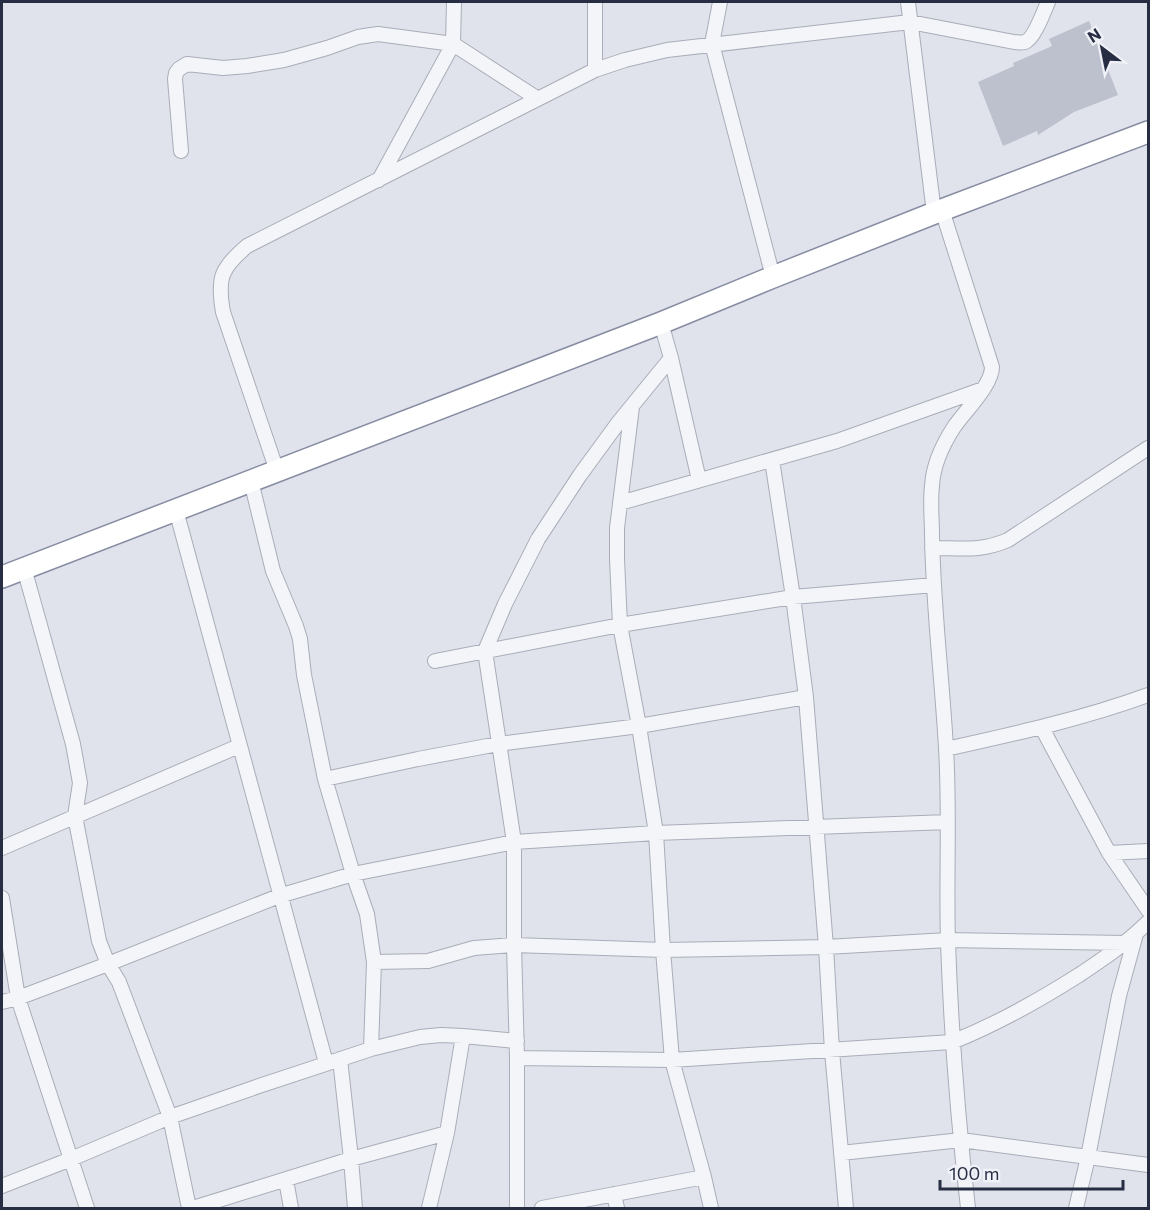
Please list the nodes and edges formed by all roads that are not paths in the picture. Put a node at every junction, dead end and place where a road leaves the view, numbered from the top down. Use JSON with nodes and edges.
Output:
{"nodes":[{"id":1,"x":454,"y":2,"type":"edge"},
{"id":2,"x":595,"y":2,"type":"edge"},
{"id":3,"x":720,"y":2,"type":"edge"},
{"id":4,"x":908,"y":2,"type":"edge"},
{"id":5,"x":1048,"y":2,"type":"edge"},
{"id":6,"x":910,"y":22,"type":"junction"},
{"id":7,"x":453,"y":44,"type":"junction"},
{"id":8,"x":712,"y":44,"type":"junction"},
{"id":9,"x":595,"y":70,"type":"junction"},
{"id":10,"x":538,"y":99,"type":"junction"},
{"id":11,"x":1149,"y":132,"type":"edge"},
{"id":12,"x":181,"y":151,"type":"dead end"},
{"id":13,"x":379,"y":180,"type":"junction"},
{"id":14,"x":938,"y":211,"type":"junction"},
{"id":15,"x":773,"y":277,"type":"junction"},
{"id":16,"x":662,"y":323,"type":"junction"},
{"id":17,"x":671,"y":358,"type":"junction"},
{"id":18,"x":983,"y":389,"type":"junction"},
{"id":19,"x":633,"y":405,"type":"junction"},
{"id":20,"x":1149,"y":448,"type":"edge"},
{"id":21,"x":771,"y":460,"type":"junction"},
{"id":22,"x":277,"y":471,"type":"junction"},
{"id":23,"x":699,"y":480,"type":"junction"},
{"id":24,"x":251,"y":481,"type":"junction"},
{"id":25,"x":620,"y":503,"type":"junction"},
{"id":26,"x":176,"y":510,"type":"junction"},
{"id":27,"x":932,"y":548,"type":"junction"},
{"id":28,"x":24,"y":568,"type":"junction"},
{"id":29,"x":2,"y":577,"type":"edge"},
{"id":30,"x":934,"y":585,"type":"junction"},
{"id":31,"x":793,"y":597,"type":"junction"},
{"id":32,"x":620,"y":624,"type":"junction"},
{"id":33,"x":485,"y":651,"type":"junction"},
{"id":34,"x":435,"y":661,"type":"dead end"},
{"id":35,"x":1149,"y":695,"type":"edge"},
{"id":36,"x":806,"y":697,"type":"junction"},
{"id":37,"x":639,"y":726,"type":"junction"},
{"id":38,"x":1042,"y":728,"type":"junction"},
{"id":39,"x":498,"y":744,"type":"junction"},
{"id":40,"x":239,"y":746,"type":"junction"},
{"id":41,"x":946,"y":749,"type":"junction"},
{"id":42,"x":325,"y":779,"type":"junction"},
{"id":43,"x":75,"y":816,"type":"junction"},
{"id":44,"x":948,"y":822,"type":"junction"},
{"id":45,"x":816,"y":826,"type":"junction"},
{"id":46,"x":656,"y":833,"type":"junction"},
{"id":47,"x":514,"y":842,"type":"junction"},
{"id":48,"x":2,"y":848,"type":"edge"},
{"id":49,"x":1149,"y":851,"type":"edge"},
{"id":50,"x":1109,"y":853,"type":"junction"},
{"id":51,"x":353,"y":874,"type":"junction"},
{"id":52,"x":279,"y":896,"type":"junction"},
{"id":53,"x":2,"y":898,"type":"edge"},
{"id":54,"x":1149,"y":910,"type":"edge"},
{"id":55,"x":1149,"y":922,"type":"edge"},
{"id":56,"x":1130,"y":939,"type":"junction"},
{"id":57,"x":948,"y":940,"type":"junction"},
{"id":58,"x":514,"y":945,"type":"junction"},
{"id":59,"x":825,"y":946,"type":"junction"},
{"id":60,"x":663,"y":950,"type":"junction"},
{"id":61,"x":374,"y":963,"type":"junction"},
{"id":62,"x":108,"y":964,"type":"junction"},
{"id":63,"x":18,"y":998,"type":"junction"},
{"id":64,"x":2,"y":1002,"type":"edge"},
{"id":65,"x":463,"y":1036,"type":"junction"},
{"id":66,"x":517,"y":1041,"type":"junction"},
{"id":67,"x":952,"y":1042,"type":"junction"},
{"id":68,"x":371,"y":1049,"type":"junction"},
{"id":69,"x":832,"y":1051,"type":"junction"},
{"id":70,"x":517,"y":1058,"type":"junction"},
{"id":71,"x":340,"y":1059,"type":"junction"},
{"id":72,"x":672,"y":1060,"type":"junction"},
{"id":73,"x":326,"y":1064,"type":"junction"},
{"id":74,"x":170,"y":1117,"type":"junction"},
{"id":75,"x":447,"y":1133,"type":"junction"},
{"id":76,"x":961,"y":1140,"type":"junction"},
{"id":77,"x":841,"y":1153,"type":"junction"},
{"id":78,"x":1088,"y":1157,"type":"junction"},
{"id":79,"x":71,"y":1159,"type":"junction"},
{"id":80,"x":351,"y":1159,"type":"junction"},
{"id":81,"x":1149,"y":1165,"type":"edge"},
{"id":82,"x":704,"y":1177,"type":"junction"},
{"id":83,"x":286,"y":1180,"type":"junction"},
{"id":84,"x":2,"y":1186,"type":"edge"},
{"id":85,"x":614,"y":1194,"type":"junction"},
{"id":86,"x":87,"y":1209,"type":"edge"},
{"id":87,"x":191,"y":1209,"type":"edge"},
{"id":88,"x":291,"y":1209,"type":"edge"},
{"id":89,"x":355,"y":1209,"type":"edge"},
{"id":90,"x":429,"y":1209,"type":"edge"},
{"id":91,"x":517,"y":1209,"type":"edge"},
{"id":92,"x":542,"y":1209,"type":"edge"},
{"id":93,"x":616,"y":1209,"type":"edge"},
{"id":94,"x":711,"y":1209,"type":"edge"},
{"id":95,"x":846,"y":1209,"type":"edge"},
{"id":96,"x":968,"y":1209,"type":"edge"},
{"id":97,"x":1076,"y":1209,"type":"edge"}],
"edges":[{"from":1,"to":7,"type":"street"},
{"from":2,"to":9,"type":"street"},
{"from":3,"to":8,"type":"street"},
{"from":4,"to":6,"type":"street"},
{"from":5,"to":6,"type":"street"},
{"from":6,"to":8,"type":"street"},
{"from":6,"to":14,"type":"street"},
{"from":7,"to":10,"type":"street"},
{"from":7,"to":12,"type":"street"},
{"from":7,"to":13,"type":"street"},
{"from":8,"to":9,"type":"street"},
{"from":8,"to":15,"type":"street"},
{"from":9,"to":10,"type":"street"},
{"from":10,"to":13,"type":"street"},
{"from":11,"to":14,"type":"highway"},
{"from":13,"to":22,"type":"street"},
{"from":14,"to":15,"type":"highway"},
{"from":14,"to":18,"type":"street"},
{"from":15,"to":16,"type":"highway"},
{"from":16,"to":17,"type":"street"},
{"from":16,"to":22,"type":"highway"},
{"from":17,"to":19,"type":"street"},
{"from":17,"to":23,"type":"street"},
{"from":18,"to":21,"type":"street"},
{"from":18,"to":27,"type":"street"},
{"from":19,"to":25,"type":"street"},
{"from":19,"to":33,"type":"street"},
{"from":20,"to":27,"type":"street"},
{"from":21,"to":23,"type":"street"},
{"from":21,"to":31,"type":"street"},
{"from":22,"to":24,"type":"highway"},
{"from":23,"to":25,"type":"street"},
{"from":24,"to":26,"type":"highway"},
{"from":24,"to":42,"type":"street"},
{"from":25,"to":32,"type":"street"},
{"from":26,"to":28,"type":"highway"},
{"from":26,"to":40,"type":"street"},
{"from":27,"to":30,"type":"street"},
{"from":28,"to":29,"type":"highway"},
{"from":28,"to":43,"type":"street"},
{"from":30,"to":31,"type":"street"},
{"from":30,"to":41,"type":"street"},
{"from":31,"to":32,"type":"street"},
{"from":31,"to":36,"type":"street"},
{"from":32,"to":33,"type":"street"},
{"from":32,"to":37,"type":"street"},
{"from":33,"to":34,"type":"street"},
{"from":33,"to":39,"type":"street"},
{"from":35,"to":38,"type":"street"},
{"from":36,"to":37,"type":"street"},
{"from":36,"to":45,"type":"street"},
{"from":37,"to":39,"type":"street"},
{"from":37,"to":46,"type":"street"},
{"from":38,"to":41,"type":"street"},
{"from":38,"to":50,"type":"street"},
{"from":39,"to":42,"type":"street"},
{"from":39,"to":47,"type":"street"},
{"from":40,"to":43,"type":"street"},
{"from":40,"to":52,"type":"street"},
{"from":41,"to":44,"type":"street"},
{"from":42,"to":51,"type":"street"},
{"from":43,"to":48,"type":"street"},
{"from":43,"to":62,"type":"street"},
{"from":44,"to":45,"type":"street"},
{"from":44,"to":57,"type":"street"},
{"from":45,"to":46,"type":"street"},
{"from":45,"to":59,"type":"street"},
{"from":46,"to":47,"type":"street"},
{"from":46,"to":60,"type":"street"},
{"from":47,"to":51,"type":"street"},
{"from":47,"to":58,"type":"street"},
{"from":49,"to":50,"type":"street"},
{"from":50,"to":54,"type":"street"},
{"from":51,"to":52,"type":"street"},
{"from":51,"to":61,"type":"street"},
{"from":52,"to":62,"type":"street"},
{"from":52,"to":73,"type":"street"},
{"from":53,"to":63,"type":"street"},
{"from":55,"to":56,"type":"street"},
{"from":56,"to":57,"type":"street"},
{"from":56,"to":67,"type":"street"},
{"from":56,"to":78,"type":"street"},
{"from":57,"to":59,"type":"street"},
{"from":57,"to":67,"type":"street"},
{"from":58,"to":60,"type":"street"},
{"from":58,"to":61,"type":"street"},
{"from":58,"to":66,"type":"street"},
{"from":59,"to":60,"type":"street"},
{"from":59,"to":69,"type":"street"},
{"from":60,"to":72,"type":"street"},
{"from":61,"to":68,"type":"street"},
{"from":62,"to":63,"type":"street"},
{"from":62,"to":74,"type":"street"},
{"from":63,"to":64,"type":"street"},
{"from":63,"to":79,"type":"street"},
{"from":65,"to":66,"type":"street"},
{"from":65,"to":68,"type":"street"},
{"from":65,"to":75,"type":"street"},
{"from":66,"to":70,"type":"street"},
{"from":67,"to":69,"type":"street"},
{"from":67,"to":76,"type":"street"},
{"from":68,"to":71,"type":"street"},
{"from":69,"to":72,"type":"street"},
{"from":69,"to":77,"type":"street"},
{"from":70,"to":72,"type":"street"},
{"from":70,"to":91,"type":"street"},
{"from":71,"to":73,"type":"street"},
{"from":71,"to":80,"type":"street"},
{"from":72,"to":82,"type":"street"},
{"from":73,"to":74,"type":"street"},
{"from":74,"to":79,"type":"street"},
{"from":74,"to":87,"type":"street"},
{"from":75,"to":80,"type":"street"},
{"from":75,"to":90,"type":"street"},
{"from":76,"to":77,"type":"street"},
{"from":76,"to":78,"type":"street"},
{"from":76,"to":96,"type":"street"},
{"from":77,"to":95,"type":"street"},
{"from":78,"to":81,"type":"street"},
{"from":78,"to":97,"type":"street"},
{"from":79,"to":84,"type":"street"},
{"from":79,"to":86,"type":"street"},
{"from":80,"to":83,"type":"street"},
{"from":80,"to":89,"type":"street"},
{"from":82,"to":85,"type":"street"},
{"from":82,"to":94,"type":"street"},
{"from":83,"to":87,"type":"street"},
{"from":83,"to":88,"type":"street"},
{"from":85,"to":92,"type":"street"},
{"from":85,"to":93,"type":"street"}]}
